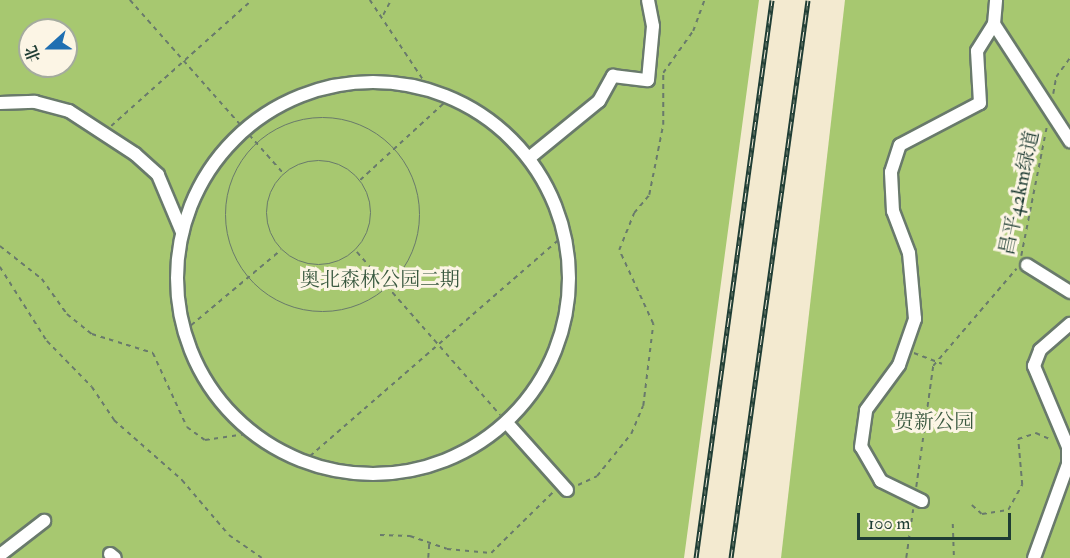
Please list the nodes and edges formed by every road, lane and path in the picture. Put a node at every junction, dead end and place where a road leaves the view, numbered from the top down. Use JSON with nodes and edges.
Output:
{"nodes":[{"id":1,"x":130,"y":0,"type":"edge"},
{"id":2,"x":252,"y":0,"type":"edge"},
{"id":3,"x":370,"y":0,"type":"edge"},
{"id":4,"x":391,"y":0,"type":"edge"},
{"id":5,"x":648,"y":0,"type":"edge"},
{"id":6,"x":704,"y":0,"type":"edge"},
{"id":7,"x":996,"y":0,"type":"edge"},
{"id":8,"x":382,"y":17,"type":"junction"},
{"id":9,"x":994,"y":24,"type":"junction"},
{"id":10,"x":1070,"y":58,"type":"edge"},
{"id":11,"x":183,"y":62,"type":"junction"},
{"id":12,"x":430,"y":90,"type":"junction"},
{"id":13,"x":455,"y":95,"type":"junction"},
{"id":14,"x":0,"y":103,"type":"edge"},
{"id":15,"x":1050,"y":107,"type":"junction"},
{"id":16,"x":244,"y":129,"type":"junction"},
{"id":17,"x":101,"y":134,"type":"junction"},
{"id":18,"x":1070,"y":141,"type":"edge"},
{"id":19,"x":256,"y":142,"type":"junction"},
{"id":20,"x":395,"y":149,"type":"junction"},
{"id":21,"x":529,"y":158,"type":"junction"},
{"id":22,"x":284,"y":174,"type":"junction"},
{"id":23,"x":360,"y":180,"type":"junction"},
{"id":24,"x":182,"y":232,"type":"junction"},
{"id":25,"x":565,"y":234,"type":"junction"},
{"id":26,"x":0,"y":246,"type":"edge"},
{"id":27,"x":281,"y":250,"type":"junction"},
{"id":28,"x":356,"y":251,"type":"junction"},
{"id":29,"x":1027,"y":265,"type":"dead end"},
{"id":30,"x":0,"y":267,"type":"edge"},
{"id":31,"x":248,"y":279,"type":"junction"},
{"id":32,"x":389,"y":287,"type":"junction"},
{"id":33,"x":1070,"y":292,"type":"edge"},
{"id":34,"x":1070,"y":324,"type":"edge"},
{"id":35,"x":184,"y":331,"type":"junction"},
{"id":36,"x":438,"y":344,"type":"junction"},
{"id":37,"x":905,"y":350,"type":"junction"},
{"id":38,"x":936,"y":361,"type":"junction"},
{"id":39,"x":942,"y":364,"type":"dead end"},
{"id":40,"x":507,"y":423,"type":"junction"},
{"id":41,"x":252,"y":433,"type":"junction"},
{"id":42,"x":1068,"y":447,"type":"junction"},
{"id":43,"x":303,"y":462,"type":"junction"},
{"id":44,"x":567,"y":490,"type":"junction"},
{"id":45,"x":918,"y":500,"type":"junction"},
{"id":46,"x":972,"y":505,"type":"dead end"},
{"id":47,"x":44,"y":521,"type":"dead end"},
{"id":48,"x":953,"y":524,"type":"dead end"},
{"id":49,"x":380,"y":536,"type":"dead end"},
{"id":50,"x":429,"y":543,"type":"junction"},
{"id":51,"x":0,"y":555,"type":"edge"},
{"id":52,"x":262,"y":558,"type":"edge"},
{"id":53,"x":428,"y":558,"type":"edge"},
{"id":54,"x":906,"y":558,"type":"edge"},
{"id":55,"x":954,"y":558,"type":"edge"},
{"id":56,"x":1034,"y":558,"type":"edge"}],
"edges":[{"from":1,"to":11,"type":"path"},
{"from":2,"to":11,"type":"path"},
{"from":3,"to":8,"type":"path"},
{"from":4,"to":8,"type":"path"},
{"from":5,"to":21,"type":"street"},
{"from":6,"to":44,"type":"path"},
{"from":7,"to":9,"type":"street"},
{"from":8,"to":12,"type":"path"},
{"from":9,"to":15,"type":"street"},
{"from":9,"to":37,"type":"street"},
{"from":10,"to":15,"type":"path","name":"昌平42km绿道"},
{"from":11,"to":16,"type":"path"},
{"from":11,"to":17,"type":"path"},
{"from":12,"to":13,"type":"street"},
{"from":12,"to":16,"type":"street"},
{"from":13,"to":20,"type":"path"},
{"from":13,"to":21,"type":"street"},
{"from":14,"to":17,"type":"street"},
{"from":15,"to":18,"type":"street"},
{"from":15,"to":38,"type":"path","name":"昌平42km绿道"},
{"from":16,"to":19,"type":"path"},
{"from":16,"to":24,"type":"street"},
{"from":17,"to":24,"type":"street"},
{"from":19,"to":20,"type":"path"},
{"from":19,"to":22,"type":"path"},
{"from":19,"to":31,"type":"path"},
{"from":20,"to":23,"type":"path"},
{"from":20,"to":32,"type":"path"},
{"from":21,"to":25,"type":"street"},
{"from":22,"to":23,"type":"path"},
{"from":22,"to":27,"type":"path"},
{"from":23,"to":28,"type":"path"},
{"from":24,"to":35,"type":"street"},
{"from":25,"to":36,"type":"path"},
{"from":25,"to":40,"type":"street"},
{"from":26,"to":41,"type":"path"},
{"from":27,"to":28,"type":"path"},
{"from":27,"to":31,"type":"path"},
{"from":28,"to":32,"type":"path"},
{"from":29,"to":33,"type":"street"},
{"from":30,"to":52,"type":"path"},
{"from":31,"to":32,"type":"path"},
{"from":31,"to":35,"type":"path"},
{"from":32,"to":36,"type":"path"},
{"from":34,"to":42,"type":"street"},
{"from":35,"to":41,"type":"street"},
{"from":36,"to":40,"type":"path"},
{"from":36,"to":43,"type":"path"},
{"from":37,"to":38,"type":"path"},
{"from":37,"to":45,"type":"street"},
{"from":38,"to":39,"type":"path"},
{"from":38,"to":45,"type":"path"},
{"from":40,"to":43,"type":"street"},
{"from":40,"to":44,"type":"street"},
{"from":41,"to":43,"type":"street"},
{"from":42,"to":46,"type":"path"},
{"from":42,"to":56,"type":"street"},
{"from":44,"to":50,"type":"path"},
{"from":45,"to":54,"type":"path"},
{"from":47,"to":51,"type":"street"},
{"from":48,"to":55,"type":"path"},
{"from":49,"to":50,"type":"path"},
{"from":50,"to":53,"type":"path"}]}
